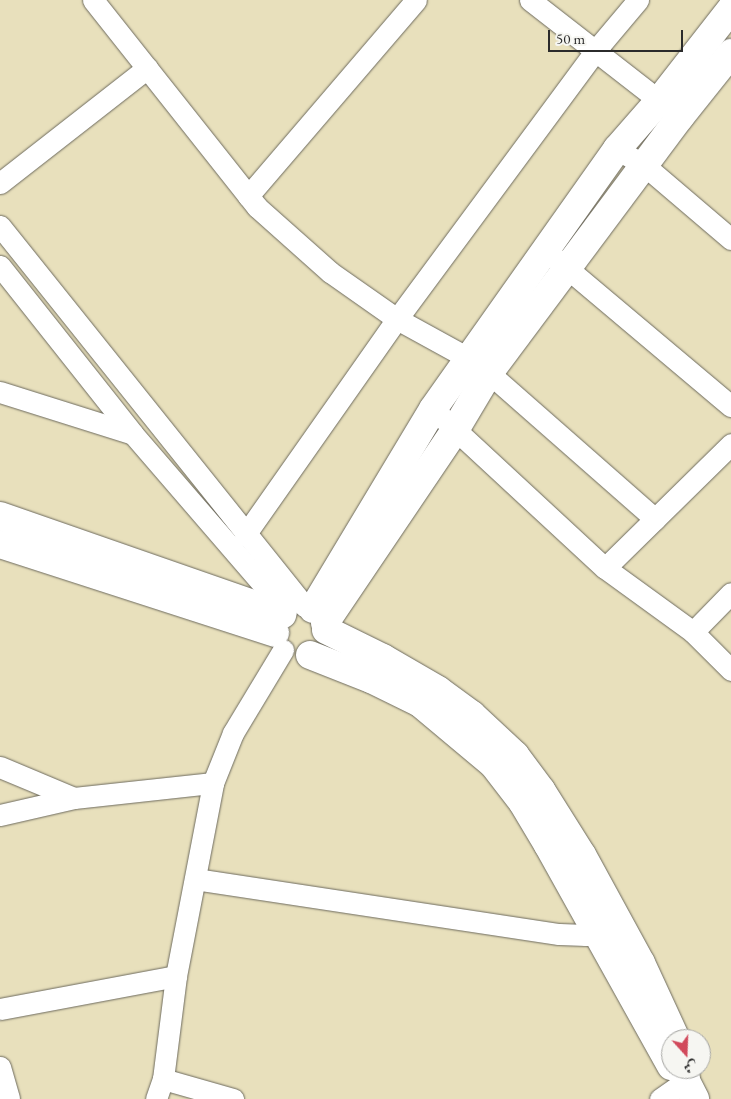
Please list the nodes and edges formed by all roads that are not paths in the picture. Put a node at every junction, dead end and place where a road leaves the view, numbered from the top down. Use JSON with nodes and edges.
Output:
{"nodes":[{"id":1,"x":93,"y":0,"type":"edge"},
{"id":2,"x":416,"y":0,"type":"edge"},
{"id":3,"x":530,"y":0,"type":"edge"},
{"id":4,"x":638,"y":0,"type":"edge"},
{"id":5,"x":731,"y":9,"type":"edge"},
{"id":6,"x":595,"y":51,"type":"junction"},
{"id":7,"x":731,"y":53,"type":"edge"},
{"id":8,"x":147,"y":68,"type":"junction"},
{"id":9,"x":670,"y":109,"type":"junction"},
{"id":10,"x":617,"y":149,"type":"junction"},
{"id":11,"x":644,"y":165,"type":"junction"},
{"id":12,"x":0,"y":183,"type":"edge"},
{"id":13,"x":248,"y":196,"type":"junction"},
{"id":14,"x":0,"y":226,"type":"edge"},
{"id":15,"x":731,"y":239,"type":"edge"},
{"id":16,"x":545,"y":250,"type":"junction"},
{"id":17,"x":0,"y":266,"type":"edge"},
{"id":18,"x":568,"y":268,"type":"junction"},
{"id":19,"x":397,"y":319,"type":"junction"},
{"id":20,"x":479,"y":366,"type":"junction"},
{"id":21,"x":0,"y":392,"type":"edge"},
{"id":22,"x":731,"y":406,"type":"edge"},
{"id":23,"x":433,"y":409,"type":"junction"},
{"id":24,"x":455,"y":430,"type":"junction"},
{"id":25,"x":133,"y":434,"type":"junction"},
{"id":26,"x":731,"y":444,"type":"edge"},
{"id":27,"x":0,"y":516,"type":"edge"},
{"id":28,"x":655,"y":519,"type":"junction"},
{"id":29,"x":245,"y":535,"type":"junction"},
{"id":30,"x":0,"y":544,"type":"edge"},
{"id":31,"x":605,"y":568,"type":"junction"},
{"id":32,"x":731,"y":593,"type":"edge"},
{"id":33,"x":299,"y":622,"type":"junction"},
{"id":34,"x":692,"y":632,"type":"junction"},
{"id":35,"x":731,"y":670,"type":"edge"},
{"id":36,"x":0,"y":767,"type":"edge"},
{"id":37,"x":213,"y":783,"type":"junction"},
{"id":38,"x":74,"y":798,"type":"junction"},
{"id":39,"x":0,"y":815,"type":"edge"},
{"id":40,"x":195,"y":879,"type":"junction"},
{"id":41,"x":611,"y":931,"type":"junction"},
{"id":42,"x":176,"y":976,"type":"junction"},
{"id":43,"x":0,"y":1009,"type":"edge"},
{"id":44,"x":671,"y":1029,"type":"edge"},
{"id":45,"x":661,"y":1034,"type":"edge"},
{"id":46,"x":0,"y":1067,"type":"edge"},
{"id":47,"x":163,"y":1079,"type":"junction"},
{"id":48,"x":680,"y":1079,"type":"edge"},
{"id":49,"x":9,"y":1099,"type":"edge"},
{"id":50,"x":156,"y":1099,"type":"edge"},
{"id":51,"x":232,"y":1099,"type":"edge"},
{"id":52,"x":660,"y":1099,"type":"edge"}],
"edges":[{"from":1,"to":8,"type":"street"},
{"from":2,"to":13,"type":"street"},
{"from":3,"to":6,"type":"street"},
{"from":4,"to":6,"type":"street"},
{"from":5,"to":9,"type":"street"},
{"from":6,"to":9,"type":"street"},
{"from":6,"to":19,"type":"street"},
{"from":7,"to":9,"type":"street"},
{"from":8,"to":12,"type":"street"},
{"from":8,"to":13,"type":"street"},
{"from":9,"to":10,"type":"street"},
{"from":9,"to":11,"type":"street"},
{"from":10,"to":11,"type":"street"},
{"from":10,"to":16,"type":"street"},
{"from":11,"to":15,"type":"street"},
{"from":11,"to":18,"type":"street"},
{"from":13,"to":19,"type":"street"},
{"from":14,"to":29,"type":"street"},
{"from":16,"to":18,"type":"street"},
{"from":16,"to":20,"type":"street"},
{"from":17,"to":25,"type":"street"},
{"from":18,"to":20,"type":"street"},
{"from":18,"to":22,"type":"street"},
{"from":19,"to":20,"type":"street"},
{"from":19,"to":29,"type":"street"},
{"from":20,"to":23,"type":"street"},
{"from":20,"to":24,"type":"street"},
{"from":20,"to":28,"type":"street"},
{"from":21,"to":25,"type":"street"},
{"from":23,"to":24,"type":"street"},
{"from":23,"to":33,"type":"street"},
{"from":24,"to":31,"type":"street"},
{"from":24,"to":33,"type":"street"},
{"from":25,"to":33,"type":"street"},
{"from":26,"to":28,"type":"street"},
{"from":27,"to":33,"type":"street"},
{"from":28,"to":31,"type":"street"},
{"from":29,"to":33,"type":"street"},
{"from":30,"to":33,"type":"street"},
{"from":31,"to":34,"type":"street"},
{"from":32,"to":34,"type":"street"},
{"from":33,"to":37,"type":"street"},
{"from":33,"to":41,"type":"street"},
{"from":33,"to":41,"type":"street"},
{"from":34,"to":35,"type":"street"},
{"from":36,"to":38,"type":"street"},
{"from":37,"to":38,"type":"street"},
{"from":37,"to":40,"type":"street"},
{"from":38,"to":39,"type":"street"},
{"from":40,"to":41,"type":"street"},
{"from":40,"to":42,"type":"street"},
{"from":41,"to":44,"type":"street"},
{"from":41,"to":45,"type":"street"},
{"from":42,"to":43,"type":"street"},
{"from":42,"to":47,"type":"street"},
{"from":46,"to":49,"type":"street"},
{"from":47,"to":50,"type":"street"},
{"from":47,"to":51,"type":"street"},
{"from":48,"to":52,"type":"street"}]}
